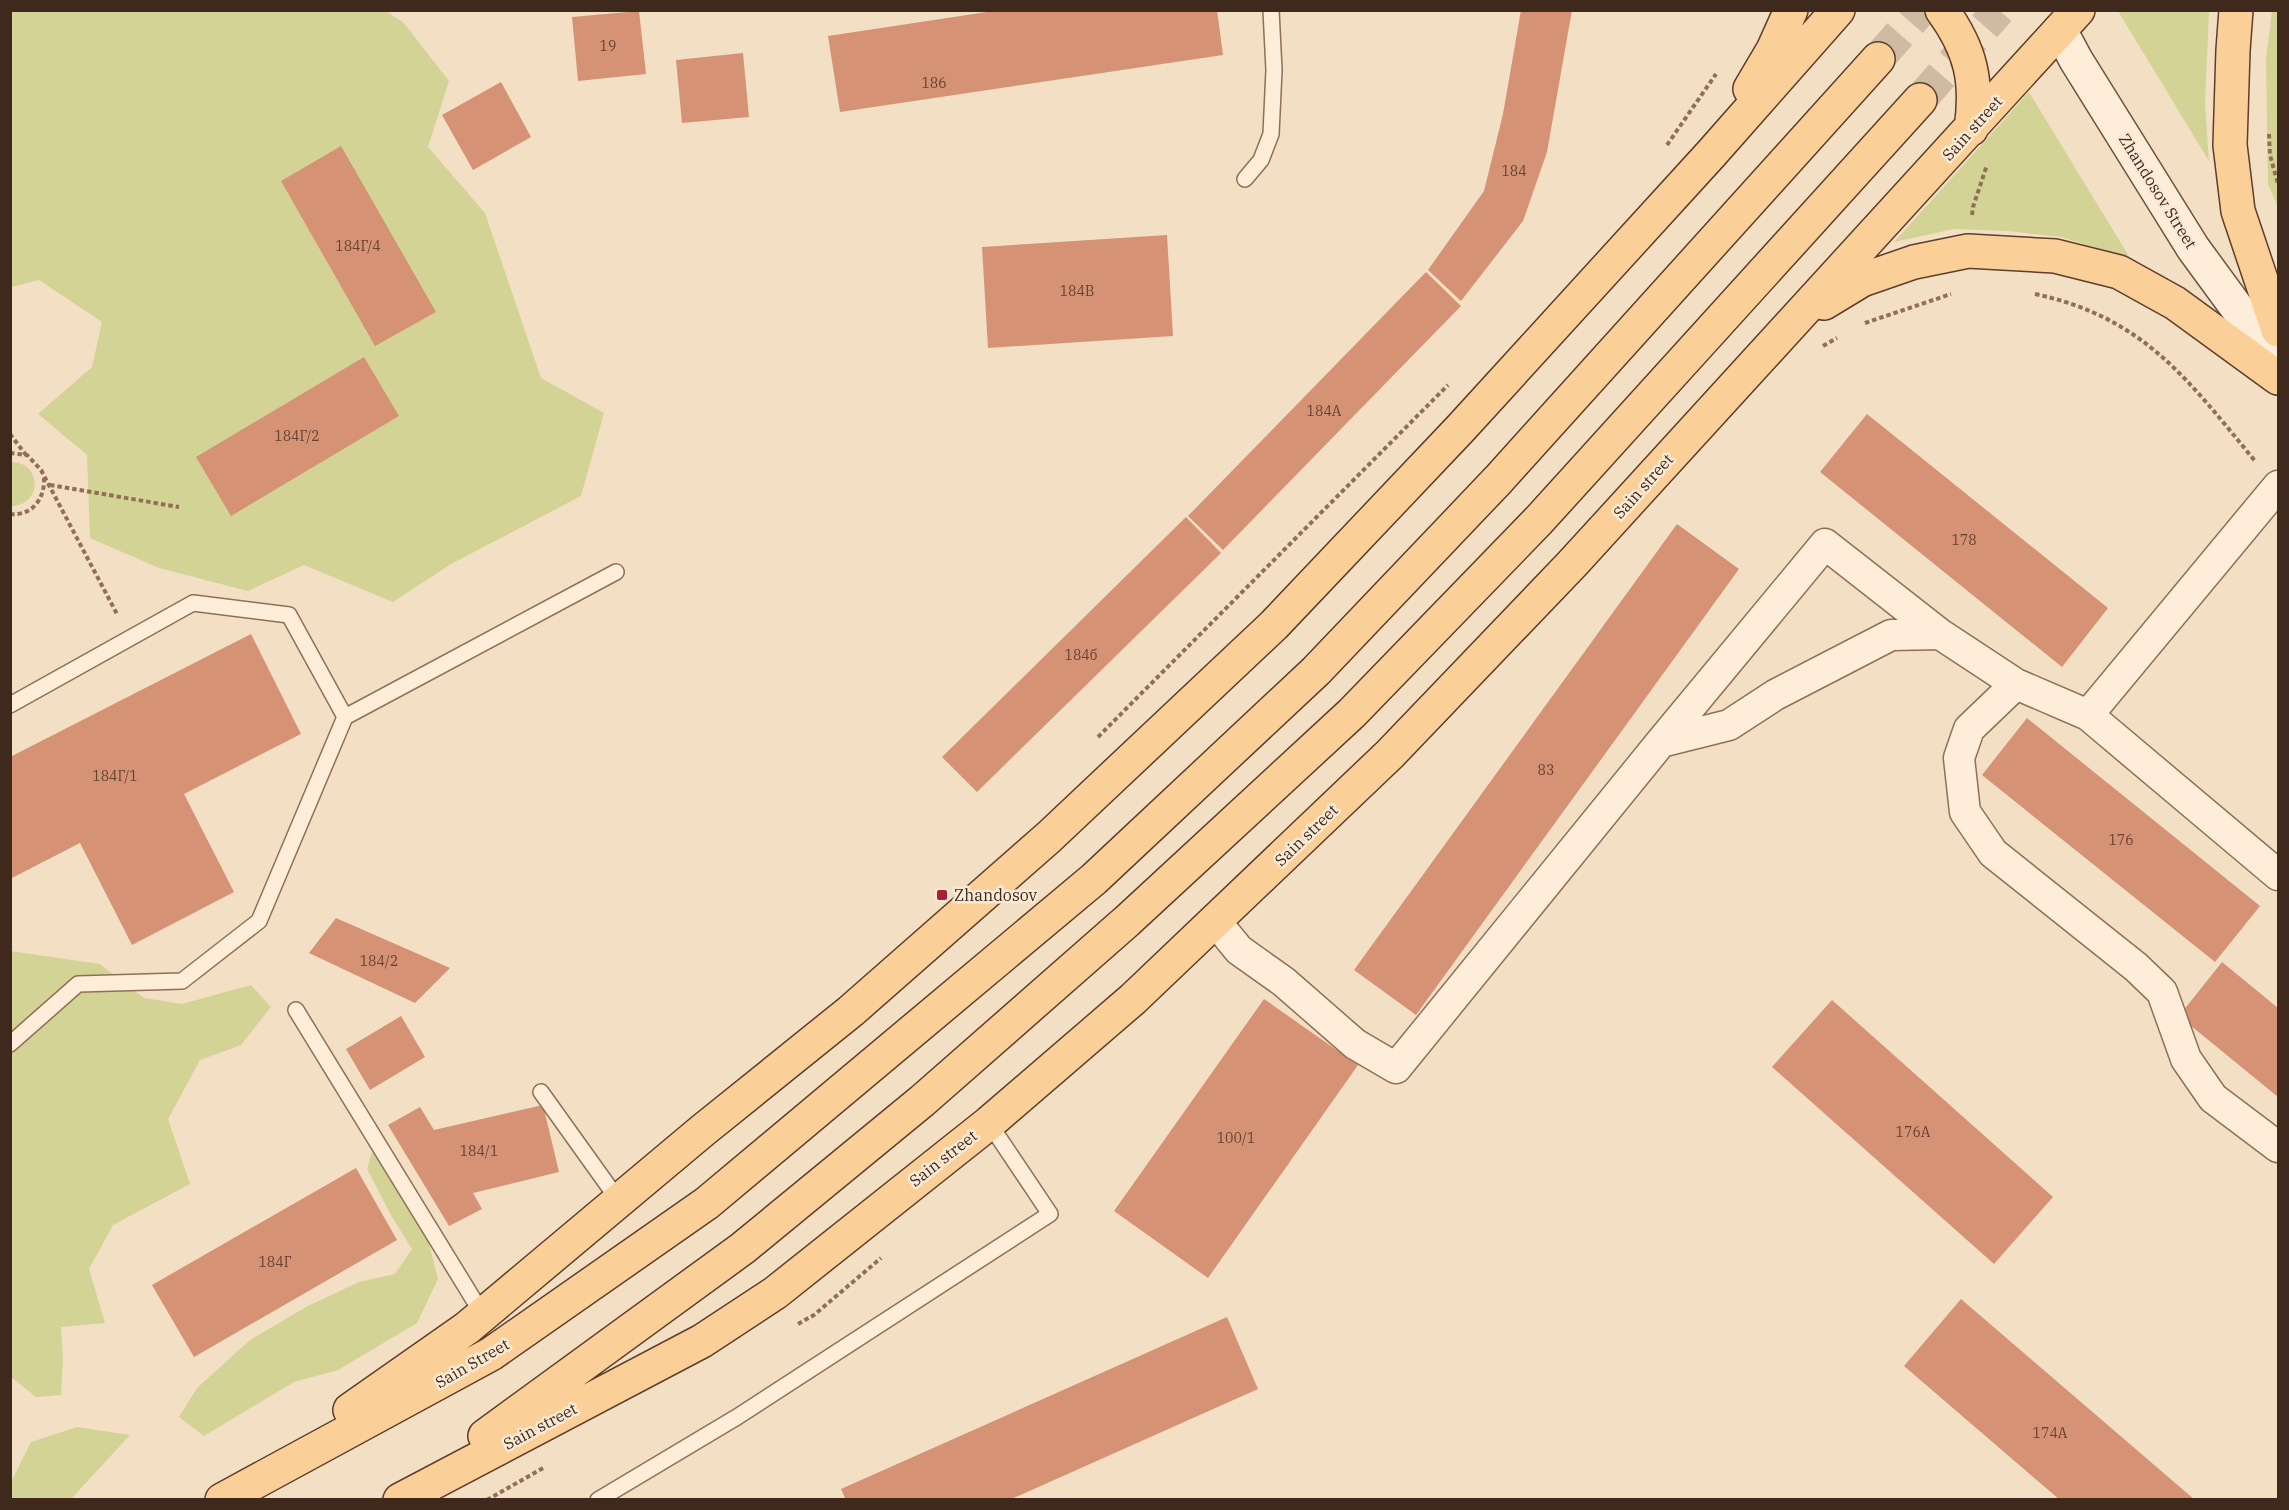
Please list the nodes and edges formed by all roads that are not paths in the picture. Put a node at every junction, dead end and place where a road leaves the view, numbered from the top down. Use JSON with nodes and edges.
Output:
{"nodes":[{"id":1,"x":1271,"y":10,"type":"edge"},
{"id":2,"x":1791,"y":10,"type":"edge"},
{"id":3,"x":1838,"y":10,"type":"edge"},
{"id":4,"x":1942,"y":10,"type":"edge"},
{"id":5,"x":2236,"y":10,"type":"edge"},
{"id":6,"x":2063,"y":17,"type":"edge"},
{"id":7,"x":1878,"y":60,"type":"tunnel mouth"},
{"id":8,"x":1920,"y":100,"type":"tunnel mouth"},
{"id":9,"x":1971,"y":129,"type":"junction"},
{"id":10,"x":1711,"y":154,"type":"junction"},
{"id":11,"x":1245,"y":179,"type":"dead end"},
{"id":12,"x":1792,"y":322,"type":"junction"},
{"id":13,"x":2278,"y":330,"type":"edge"},
{"id":14,"x":2278,"y":364,"type":"edge"},
{"id":15,"x":2278,"y":378,"type":"edge"},
{"id":16,"x":2278,"y":487,"type":"edge"},
{"id":17,"x":616,"y":572,"type":"dead end"},
{"id":18,"x":1940,"y":634,"type":"junction"},
{"id":19,"x":2016,"y":684,"type":"junction"},
{"id":20,"x":10,"y":705,"type":"edge"},
{"id":21,"x":2088,"y":715,"type":"junction"},
{"id":22,"x":345,"y":717,"type":"junction"},
{"id":23,"x":1661,"y":742,"type":"junction"},
{"id":24,"x":2278,"y":875,"type":"edge"},
{"id":25,"x":1216,"y":922,"type":"junction"},
{"id":26,"x":296,"y":1010,"type":"dead end"},
{"id":27,"x":10,"y":1044,"type":"edge"},
{"id":28,"x":541,"y":1092,"type":"dead end"},
{"id":29,"x":989,"y":1123,"type":"junction"},
{"id":30,"x":2278,"y":1148,"type":"edge"},
{"id":31,"x":619,"y":1200,"type":"junction"},
{"id":32,"x":483,"y":1315,"type":"junction"},
{"id":33,"x":223,"y":1499,"type":"edge"},
{"id":34,"x":399,"y":1500,"type":"edge"},
{"id":35,"x":598,"y":1500,"type":"edge"}],
"edges":[{"from":1,"to":11,"type":"lane"},
{"from":2,"to":10,"type":"main road"},
{"from":3,"to":10,"type":"main road","name":"Sain street"},
{"from":4,"to":9,"type":"main road"},
{"from":5,"to":13,"type":"main road"},
{"from":6,"to":9,"type":"main road","name":"Sain street"},
{"from":6,"to":14,"type":"main road","name":"Zhandosov Street"},
{"from":7,"to":33,"type":"main road","name":"Sain Street"},
{"from":8,"to":34,"type":"main road","name":"Sain street"},
{"from":9,"to":12,"type":"main road","name":"Sain street"},
{"from":10,"to":31,"type":"main road","name":"Sain street"},
{"from":12,"to":15,"type":"main road"},
{"from":12,"to":25,"type":"main road","name":"Sain street"},
{"from":16,"to":21,"type":"street"},
{"from":17,"to":22,"type":"lane"},
{"from":18,"to":19,"type":"street"},
{"from":18,"to":23,"type":"street"},
{"from":18,"to":23,"type":"street"},
{"from":19,"to":21,"type":"street"},
{"from":19,"to":30,"type":"street"},
{"from":20,"to":22,"type":"lane"},
{"from":21,"to":24,"type":"street"},
{"from":22,"to":27,"type":"lane"},
{"from":23,"to":25,"type":"street"},
{"from":25,"to":29,"type":"main road","name":"Sain street"},
{"from":26,"to":32,"type":"lane"},
{"from":28,"to":31,"type":"lane"},
{"from":29,"to":34,"type":"main road","name":"Sain street"},
{"from":29,"to":35,"type":"lane"},
{"from":31,"to":32,"type":"main road","name":"Sain street"},
{"from":32,"to":33,"type":"main road","name":"Sain street"}]}
